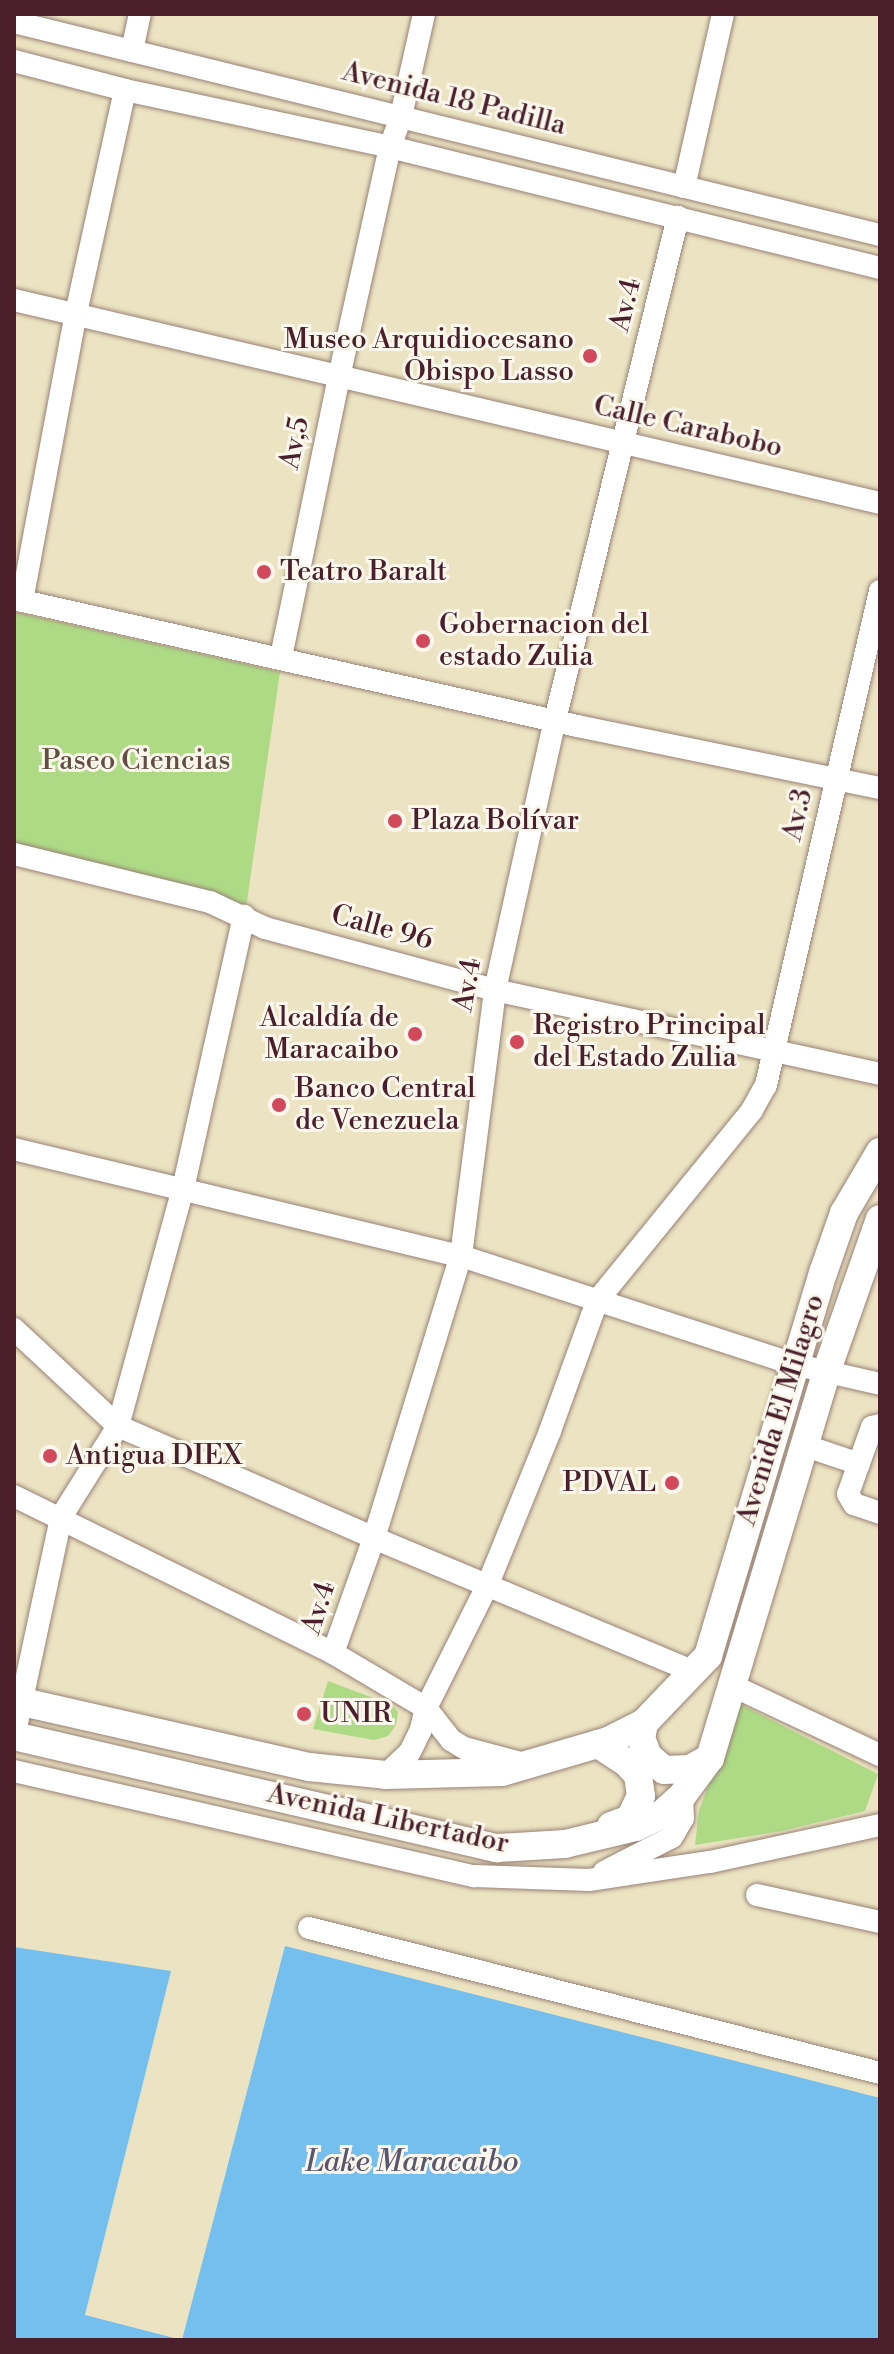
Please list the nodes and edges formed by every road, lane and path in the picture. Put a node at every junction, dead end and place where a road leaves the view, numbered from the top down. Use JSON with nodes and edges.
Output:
{"nodes":[{"id":1,"x":140,"y":14,"type":"edge"},
{"id":2,"x":424,"y":14,"type":"edge"},
{"id":3,"x":723,"y":14,"type":"edge"},
{"id":4,"x":14,"y":22,"type":"edge"},
{"id":5,"x":132,"y":51,"type":"junction"},
{"id":6,"x":14,"y":61,"type":"edge"},
{"id":7,"x":125,"y":90,"type":"junction"},
{"id":8,"x":401,"y":116,"type":"junction"},
{"id":9,"x":390,"y":147,"type":"junction"},
{"id":10,"x":684,"y":187,"type":"junction"},
{"id":11,"x":678,"y":217,"type":"junction"},
{"id":12,"x":880,"y":235,"type":"edge"},
{"id":13,"x":880,"y":268,"type":"edge"},
{"id":14,"x":14,"y":300,"type":"edge"},
{"id":15,"x":76,"y":313,"type":"junction"},
{"id":16,"x":339,"y":377,"type":"junction"},
{"id":17,"x":624,"y":442,"type":"junction"},
{"id":18,"x":880,"y":503,"type":"edge"},
{"id":19,"x":880,"y":591,"type":"edge"},
{"id":20,"x":18,"y":600,"type":"edge"},
{"id":21,"x":281,"y":657,"type":"junction"},
{"id":22,"x":555,"y":720,"type":"junction"},
{"id":23,"x":836,"y":779,"type":"junction"},
{"id":24,"x":880,"y":788,"type":"edge"},
{"id":25,"x":14,"y":854,"type":"edge"},
{"id":26,"x":244,"y":916,"type":"junction"},
{"id":27,"x":495,"y":990,"type":"junction"},
{"id":28,"x":775,"y":1052,"type":"junction"},
{"id":29,"x":880,"y":1074,"type":"edge"},
{"id":30,"x":14,"y":1149,"type":"edge"},
{"id":31,"x":880,"y":1152,"type":"edge"},
{"id":32,"x":183,"y":1189,"type":"junction"},
{"id":33,"x":880,"y":1219,"type":"edge"},
{"id":34,"x":461,"y":1256,"type":"junction"},
{"id":35,"x":597,"y":1301,"type":"junction"},
{"id":36,"x":14,"y":1329,"type":"edge"},
{"id":37,"x":793,"y":1364,"type":"junction"},
{"id":38,"x":826,"y":1373,"type":"junction"},
{"id":39,"x":880,"y":1384,"type":"edge"},
{"id":40,"x":880,"y":1425,"type":"edge"},
{"id":41,"x":118,"y":1426,"type":"junction"},
{"id":42,"x":803,"y":1445,"type":"junction"},
{"id":43,"x":859,"y":1464,"type":"junction"},
{"id":44,"x":14,"y":1496,"type":"edge"},
{"id":45,"x":880,"y":1513,"type":"edge"},
{"id":46,"x":61,"y":1517,"type":"junction"},
{"id":47,"x":374,"y":1538,"type":"junction"},
{"id":48,"x":488,"y":1584,"type":"junction"},
{"id":49,"x":333,"y":1653,"type":"junction"},
{"id":50,"x":694,"y":1672,"type":"junction"},
{"id":51,"x":731,"y":1685,"type":"junction"},
{"id":52,"x":17,"y":1701,"type":"edge"},
{"id":53,"x":426,"y":1708,"type":"junction"},
{"id":54,"x":644,"y":1723,"type":"junction"},
{"id":55,"x":14,"y":1736,"type":"edge"},
{"id":56,"x":598,"y":1744,"type":"junction"},
{"id":57,"x":880,"y":1755,"type":"edge"},
{"id":58,"x":710,"y":1758,"type":"junction"},
{"id":59,"x":528,"y":1765,"type":"junction"},
{"id":60,"x":14,"y":1771,"type":"edge"},
{"id":61,"x":386,"y":1775,"type":"junction"},
{"id":62,"x":224,"y":1785,"type":"junction"},
{"id":63,"x":682,"y":1796,"type":"junction"},
{"id":64,"x":219,"y":1819,"type":"junction"},
{"id":65,"x":880,"y":1825,"type":"edge"},
{"id":66,"x":565,"y":1844,"type":"junction"},
{"id":67,"x":589,"y":1880,"type":"junction"},
{"id":68,"x":757,"y":1895,"type":"dead end"},
{"id":69,"x":880,"y":1922,"type":"edge"},
{"id":70,"x":309,"y":1928,"type":"dead end"},
{"id":71,"x":880,"y":2073,"type":"edge"}],
"edges":[{"from":1,"to":5,"type":"street"},
{"from":2,"to":8,"type":"street","name":"Av,5"},
{"from":3,"to":10,"type":"street"},
{"from":4,"to":5,"type":"street","name":"Avenida 18 Padilla"},
{"from":5,"to":8,"type":"street","name":"Avenida 18 Padilla"},
{"from":6,"to":7,"type":"street"},
{"from":7,"to":9,"type":"street"},
{"from":7,"to":15,"type":"street"},
{"from":8,"to":9,"type":"street","name":"Av,5"},
{"from":8,"to":10,"type":"street","name":"Avenida 18 Padilla"},
{"from":9,"to":11,"type":"street"},
{"from":9,"to":16,"type":"street","name":"Av,5"},
{"from":10,"to":12,"type":"street","name":"Avenida 18 Padilla"},
{"from":11,"to":13,"type":"street"},
{"from":11,"to":17,"type":"street","name":"Av.4"},
{"from":14,"to":15,"type":"street","name":"Calle Carabobo"},
{"from":15,"to":16,"type":"street","name":"Calle Carabobo"},
{"from":15,"to":20,"type":"street"},
{"from":16,"to":17,"type":"street","name":"Calle Carabobo"},
{"from":16,"to":21,"type":"street","name":"Av,5"},
{"from":17,"to":18,"type":"street","name":"Calle Carabobo"},
{"from":17,"to":22,"type":"street","name":"Av.4"},
{"from":19,"to":23,"type":"street","name":"Av.3"},
{"from":20,"to":21,"type":"street"},
{"from":21,"to":22,"type":"street"},
{"from":22,"to":23,"type":"street"},
{"from":22,"to":27,"type":"street","name":"Av.4"},
{"from":23,"to":24,"type":"street"},
{"from":23,"to":28,"type":"street","name":"Av.3"},
{"from":25,"to":26,"type":"street","name":"Calle 96"},
{"from":26,"to":27,"type":"street","name":"Calle 96"},
{"from":26,"to":32,"type":"street"},
{"from":27,"to":28,"type":"street","name":"Calle 96"},
{"from":27,"to":34,"type":"street","name":"Av.4"},
{"from":28,"to":29,"type":"street","name":"Calle 96"},
{"from":28,"to":35,"type":"street","name":"Av.3"},
{"from":30,"to":32,"type":"street"},
{"from":31,"to":37,"type":"main road","name":"Avenida El Milagro"},
{"from":32,"to":34,"type":"street"},
{"from":32,"to":41,"type":"street"},
{"from":33,"to":38,"type":"main road","name":"Avenida El Milagro"},
{"from":34,"to":35,"type":"street"},
{"from":34,"to":47,"type":"street","name":"Av.4"},
{"from":35,"to":37,"type":"street"},
{"from":35,"to":48,"type":"street","name":"Av.3"},
{"from":36,"to":41,"type":"street"},
{"from":37,"to":38,"type":"street"},
{"from":37,"to":50,"type":"main road","name":"Avenida El Milagro"},
{"from":38,"to":39,"type":"street"},
{"from":38,"to":42,"type":"main road","name":"Avenida El Milagro"},
{"from":40,"to":43,"type":"street"},
{"from":41,"to":46,"type":"street"},
{"from":41,"to":47,"type":"street"},
{"from":42,"to":43,"type":"street"},
{"from":42,"to":51,"type":"main road","name":"Avenida El Milagro"},
{"from":43,"to":45,"type":"street"},
{"from":44,"to":46,"type":"street"},
{"from":46,"to":49,"type":"street"},
{"from":46,"to":52,"type":"street"},
{"from":47,"to":48,"type":"street"},
{"from":47,"to":49,"type":"street","name":"Av.4"},
{"from":48,"to":50,"type":"street"},
{"from":48,"to":53,"type":"street","name":"Av.3"},
{"from":49,"to":53,"type":"street","name":"Av.4"},
{"from":50,"to":54,"type":"main road","name":"Avenida Libertador"},
{"from":51,"to":57,"type":"street"},
{"from":51,"to":58,"type":"main road","name":"Avenida Libertador"},
{"from":52,"to":55,"type":"street"},
{"from":52,"to":61,"type":"main road","name":"Avenida Libertador"},
{"from":53,"to":59,"type":"street"},
{"from":53,"to":61,"type":"street","name":"Av.3"},
{"from":54,"to":56,"type":"main road","name":"Avenida Libertador"},
{"from":54,"to":58,"type":"main road"},
{"from":55,"to":62,"type":"main road","name":"Avenida Libertador"},
{"from":56,"to":59,"type":"main road","name":"Avenida Libertador"},
{"from":56,"to":66,"type":"main road"},
{"from":58,"to":63,"type":"main road","name":"Avenida Libertador"},
{"from":59,"to":61,"type":"main road","name":"Avenida Libertador"},
{"from":60,"to":64,"type":"street"},
{"from":62,"to":64,"type":"street"},
{"from":62,"to":66,"type":"main road","name":"Avenida Libertador"},
{"from":63,"to":66,"type":"main road","name":"Avenida Libertador"},
{"from":63,"to":67,"type":"street"},
{"from":64,"to":67,"type":"street"},
{"from":65,"to":67,"type":"street"},
{"from":68,"to":69,"type":"street"},
{"from":70,"to":71,"type":"street"}]}
